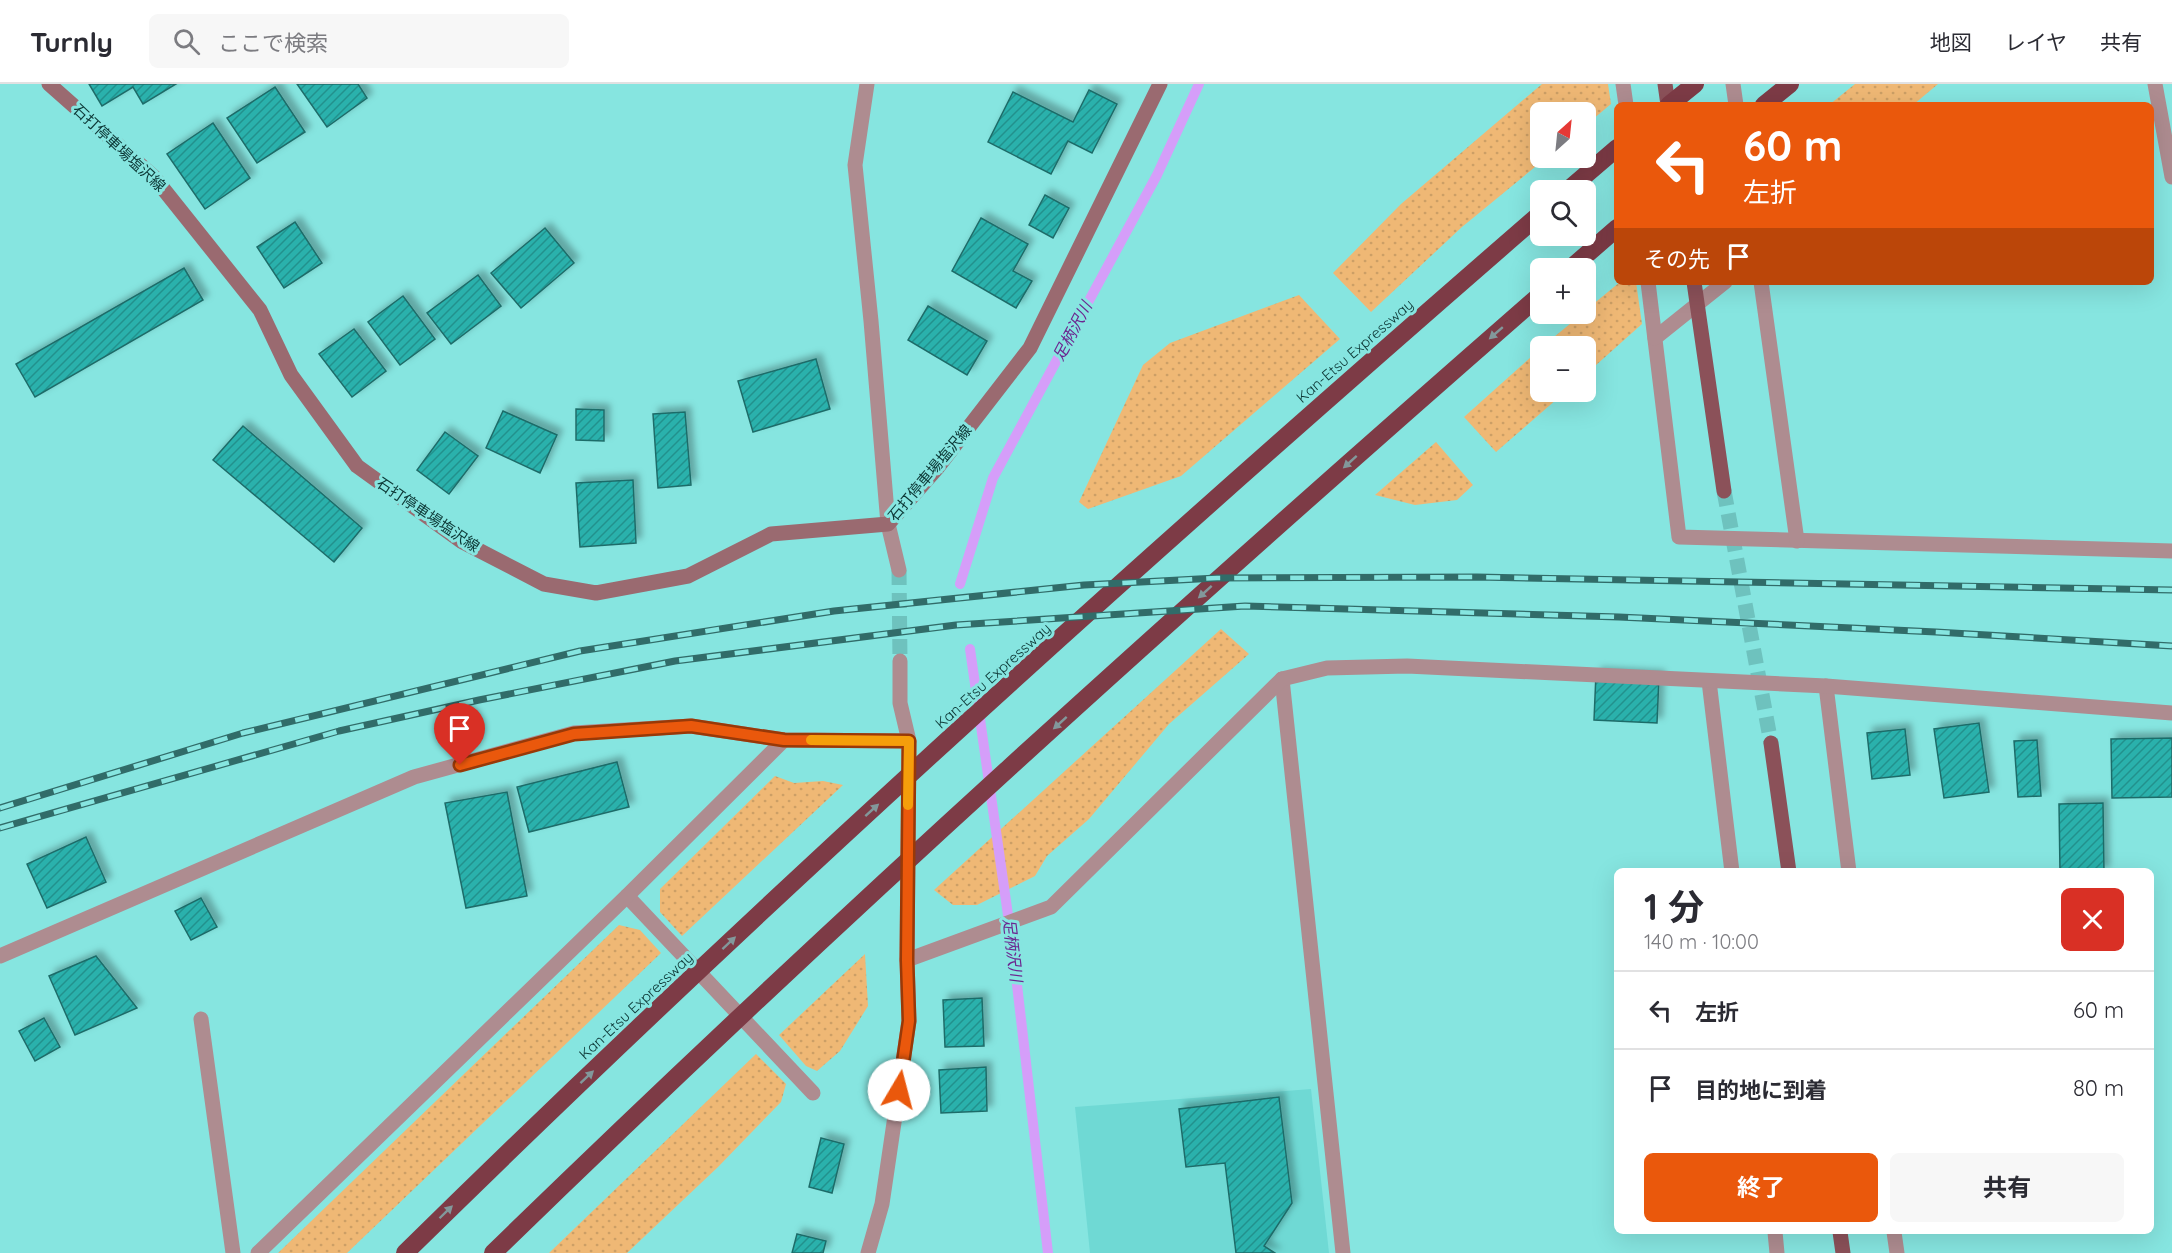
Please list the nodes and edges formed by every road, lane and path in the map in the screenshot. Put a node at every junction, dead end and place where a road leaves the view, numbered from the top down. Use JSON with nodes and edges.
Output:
{"nodes":[{"id":1,"x":49,"y":84,"type":"edge"},
{"id":2,"x":867,"y":84,"type":"edge"},
{"id":3,"x":1160,"y":84,"type":"edge"},
{"id":4,"x":1623,"y":84,"type":"edge"},
{"id":5,"x":1665,"y":84,"type":"edge"},
{"id":6,"x":1695,"y":84,"type":"edge"},
{"id":7,"x":1733,"y":84,"type":"edge"},
{"id":8,"x":1790,"y":84,"type":"edge"},
{"id":9,"x":2155,"y":84,"type":"edge"},
{"id":10,"x":1626,"y":102,"type":"edge"},
{"id":11,"x":1668,"y":102,"type":"edge"},
{"id":12,"x":1673,"y":102,"type":"edge"},
{"id":13,"x":1736,"y":102,"type":"edge"},
{"id":14,"x":1768,"y":102,"type":"edge"},
{"id":15,"x":1614,"y":151,"type":"edge"},
{"id":16,"x":2172,"y":177,"type":"edge"},
{"id":17,"x":1580,"y":180,"type":"edge"},
{"id":18,"x":1530,"y":223,"type":"edge"},
{"id":19,"x":1614,"y":231,"type":"edge"},
{"id":20,"x":1582,"y":258,"type":"edge"},
{"id":21,"x":1648,"y":285,"type":"edge"},
{"id":22,"x":1694,"y":285,"type":"edge"},
{"id":23,"x":1721,"y":285,"type":"edge"},
{"id":24,"x":1761,"y":285,"type":"edge"},
{"id":25,"x":1530,"y":304,"type":"edge"},
{"id":26,"x":1655,"y":338,"type":"junction"},
{"id":27,"x":1724,"y":491,"type":"tunnel mouth"},
{"id":28,"x":888,"y":524,"type":"junction"},
{"id":29,"x":1797,"y":541,"type":"junction"},
{"id":30,"x":2172,"y":551,"type":"edge"},
{"id":31,"x":899,"y":570,"type":"tunnel mouth"},
{"id":32,"x":900,"y":661,"type":"tunnel mouth"},
{"id":33,"x":1282,"y":679,"type":"junction"},
{"id":34,"x":1709,"y":681,"type":"junction"},
{"id":35,"x":1826,"y":686,"type":"junction"},
{"id":36,"x":2172,"y":713,"type":"edge"},
{"id":37,"x":784,"y":740,"type":"junction"},
{"id":38,"x":909,"y":741,"type":"junction"},
{"id":39,"x":1771,"y":743,"type":"tunnel mouth"},
{"id":40,"x":1732,"y":868,"type":"edge"},
{"id":41,"x":1788,"y":868,"type":"edge"},
{"id":42,"x":1849,"y":868,"type":"edge"},
{"id":43,"x":627,"y":896,"type":"junction"},
{"id":44,"x":0,"y":956,"type":"edge"},
{"id":45,"x":907,"y":960,"type":"junction"},
{"id":46,"x":201,"y":1019,"type":"dead end"},
{"id":47,"x":813,"y":1093,"type":"dead end"},
{"id":48,"x":1775,"y":1234,"type":"edge"},
{"id":49,"x":1840,"y":1234,"type":"edge"},
{"id":50,"x":1894,"y":1234,"type":"edge"},
{"id":51,"x":233,"y":1253,"type":"edge"},
{"id":52,"x":258,"y":1253,"type":"edge"},
{"id":53,"x":405,"y":1253,"type":"edge"},
{"id":54,"x":493,"y":1253,"type":"edge"},
{"id":55,"x":868,"y":1253,"type":"edge"},
{"id":56,"x":1343,"y":1253,"type":"edge"},
{"id":57,"x":1777,"y":1253,"type":"edge"},
{"id":58,"x":1843,"y":1253,"type":"edge"},
{"id":59,"x":1897,"y":1253,"type":"edge"}],
"edges":[{"from":1,"to":28,"type":"main road","name":"石打停車場塩沢線"},
{"from":2,"to":28,"type":"street"},
{"from":3,"to":28,"type":"main road","name":"石打停車場塩沢線"},
{"from":4,"to":10,"type":"street"},
{"from":5,"to":11,"type":"main road"},
{"from":6,"to":12,"type":"highway"},
{"from":7,"to":13,"type":"street"},
{"from":8,"to":14,"type":"highway"},
{"from":9,"to":16,"type":"street"},
{"from":15,"to":17,"type":"highway"},
{"from":53,"to":18,"type":"highway","name":"Kan-Etsu Expressway","one_way":true},
{"from":19,"to":20,"type":"highway"},
{"from":21,"to":26,"type":"street"},
{"from":22,"to":27,"type":"main road"},
{"from":23,"to":26,"type":"street"},
{"from":24,"to":29,"type":"street"},
{"from":25,"to":54,"type":"highway","one_way":true},
{"from":26,"to":29,"type":"street"},
{"from":28,"to":31,"type":"street"},
{"from":29,"to":30,"type":"street"},
{"from":32,"to":38,"type":"street"},
{"from":33,"to":34,"type":"street"},
{"from":33,"to":45,"type":"street"},
{"from":33,"to":56,"type":"street"},
{"from":34,"to":35,"type":"street"},
{"from":34,"to":40,"type":"street"},
{"from":35,"to":36,"type":"street"},
{"from":35,"to":42,"type":"street"},
{"from":37,"to":38,"type":"street"},
{"from":37,"to":43,"type":"street"},
{"from":37,"to":44,"type":"street"},
{"from":38,"to":45,"type":"street"},
{"from":39,"to":41,"type":"main road"},
{"from":43,"to":47,"type":"street"},
{"from":43,"to":52,"type":"street"},
{"from":45,"to":55,"type":"street"},
{"from":46,"to":51,"type":"street"},
{"from":48,"to":57,"type":"street"},
{"from":49,"to":58,"type":"main road"},
{"from":50,"to":59,"type":"street"}]}
